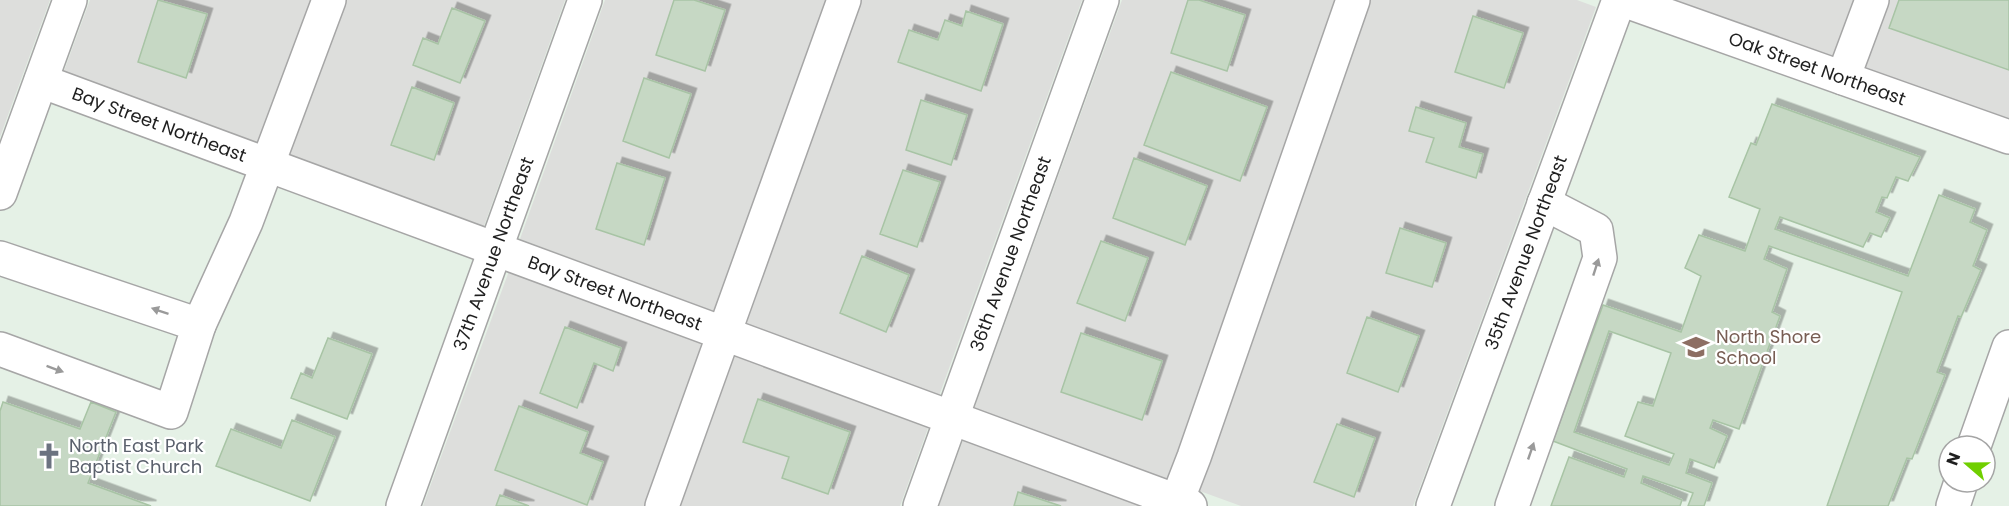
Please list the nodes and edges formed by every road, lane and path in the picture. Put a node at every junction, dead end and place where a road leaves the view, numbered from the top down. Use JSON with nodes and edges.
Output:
{"nodes":[{"id":1,"x":70,"y":0,"type":"edge"},
{"id":2,"x":329,"y":0,"type":"edge"},
{"id":3,"x":585,"y":0,"type":"edge"},
{"id":4,"x":844,"y":0,"type":"edge"},
{"id":5,"x":1102,"y":0,"type":"edge"},
{"id":6,"x":1353,"y":0,"type":"edge"},
{"id":7,"x":1618,"y":0,"type":"edge"},
{"id":8,"x":1623,"y":0,"type":"edge"},
{"id":9,"x":1872,"y":0,"type":"edge"},
{"id":10,"x":1843,"y":78,"type":"junction"},
{"id":11,"x":41,"y":81,"type":"junction"},
{"id":12,"x":2009,"y":137,"type":"edge"},
{"id":13,"x":269,"y":164,"type":"junction"},
{"id":14,"x":0,"y":193,"type":"edge"},
{"id":15,"x":1544,"y":202,"type":"junction"},
{"id":16,"x":497,"y":248,"type":"junction"},
{"id":17,"x":0,"y":258,"type":"edge"},
{"id":18,"x":199,"y":325,"type":"junction"},
{"id":19,"x":724,"y":333,"type":"junction"},
{"id":20,"x":2009,"y":347,"type":"edge"},
{"id":21,"x":0,"y":349,"type":"edge"},
{"id":22,"x":951,"y":418,"type":"junction"},
{"id":23,"x":1978,"y":434,"type":"edge"},
{"id":24,"x":1180,"y":504,"type":"edge"},
{"id":25,"x":404,"y":506,"type":"edge"},
{"id":26,"x":662,"y":506,"type":"edge"},
{"id":27,"x":920,"y":506,"type":"edge"},
{"id":28,"x":1433,"y":506,"type":"edge"},
{"id":29,"x":1512,"y":506,"type":"edge"}],
"edges":[{"from":1,"to":11,"type":"street"},
{"from":2,"to":13,"type":"street"},
{"from":3,"to":16,"type":"street","name":"37th Avenue Northeast"},
{"from":4,"to":19,"type":"street"},
{"from":5,"to":22,"type":"street","name":"36th Avenue Northeast"},
{"from":6,"to":24,"type":"street"},
{"from":7,"to":15,"type":"street","name":"35th Avenue Northeast"},
{"from":8,"to":10,"type":"street","name":"Oak Street Northeast"},
{"from":9,"to":10,"type":"street"},
{"from":10,"to":12,"type":"street","name":"Oak Street Northeast"},
{"from":11,"to":13,"type":"street","name":"Bay Street Northeast"},
{"from":11,"to":14,"type":"street"},
{"from":13,"to":16,"type":"street","name":"Bay Street Northeast"},
{"from":13,"to":18,"type":"street"},
{"from":15,"to":28,"type":"street","name":"35th Avenue Northeast"},
{"from":29,"to":15,"type":"street","one_way":true},
{"from":16,"to":19,"type":"street","name":"Bay Street Northeast"},
{"from":16,"to":25,"type":"street","name":"37th Avenue Northeast"},
{"from":18,"to":17,"type":"street","one_way":true},
{"from":21,"to":18,"type":"street","one_way":true},
{"from":19,"to":22,"type":"street","name":"Bay Street Northeast"},
{"from":19,"to":26,"type":"street"},
{"from":20,"to":23,"type":"street"},
{"from":22,"to":24,"type":"street","name":"Bay Street Northeast"},
{"from":22,"to":27,"type":"street","name":"36th Avenue Northeast"}]}
